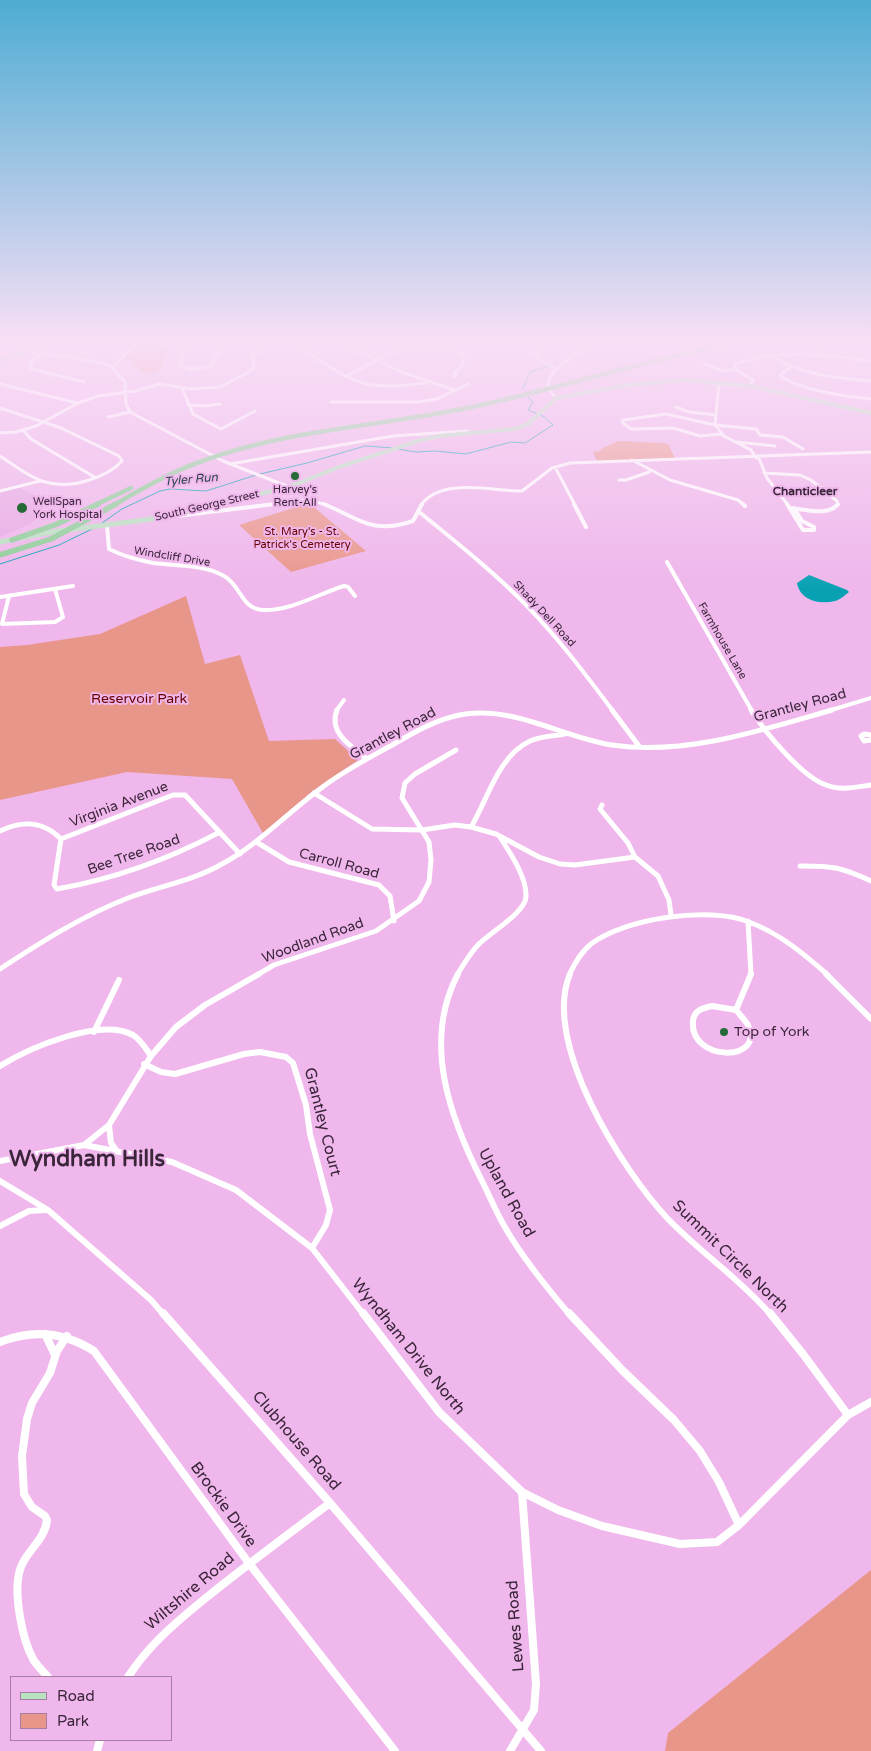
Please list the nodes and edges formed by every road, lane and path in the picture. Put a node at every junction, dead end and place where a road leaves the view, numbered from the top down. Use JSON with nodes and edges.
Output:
{"nodes":[{"id":1,"x":31,"y":427,"type":"edge"},
{"id":2,"x":62,"y":427,"type":"edge"},
{"id":3,"x":158,"y":427,"type":"edge"},
{"id":4,"x":343,"y":427,"type":"edge"},
{"id":5,"x":521,"y":427,"type":"edge"},
{"id":6,"x":628,"y":427,"type":"edge"},
{"id":7,"x":716,"y":427,"type":"edge"},
{"id":8,"x":738,"y":427,"type":"edge"},
{"id":9,"x":23,"y":430,"type":"junction"},
{"id":10,"x":0,"y":433,"type":"edge"},
{"id":11,"x":471,"y":434,"type":"junction"},
{"id":12,"x":722,"y":434,"type":"junction"},
{"id":13,"x":731,"y":441,"type":"junction"},
{"id":14,"x":775,"y":446,"type":"dead end"},
{"id":15,"x":803,"y":449,"type":"dead end"},
{"id":16,"x":871,"y":452,"type":"edge"},
{"id":17,"x":0,"y":456,"type":"edge"},
{"id":18,"x":757,"y":456,"type":"junction"},
{"id":19,"x":203,"y":459,"type":"junction"},
{"id":20,"x":632,"y":460,"type":"junction"},
{"id":21,"x":229,"y":464,"type":"junction"},
{"id":22,"x":555,"y":466,"type":"junction"},
{"id":23,"x":649,"y":472,"type":"junction"},
{"id":24,"x":764,"y":473,"type":"junction"},
{"id":25,"x":96,"y":478,"type":"junction"},
{"id":26,"x":619,"y":480,"type":"dead end"},
{"id":27,"x":40,"y":482,"type":"junction"},
{"id":28,"x":289,"y":487,"type":"junction"},
{"id":29,"x":0,"y":491,"type":"edge"},
{"id":30,"x":745,"y":506,"type":"dead end"},
{"id":31,"x":792,"y":508,"type":"junction"},
{"id":32,"x":418,"y":511,"type":"junction"},
{"id":33,"x":167,"y":517,"type":"junction"},
{"id":34,"x":107,"y":526,"type":"junction"},
{"id":35,"x":586,"y":527,"type":"dead end"},
{"id":36,"x":12,"y":540,"type":"junction"},
{"id":37,"x":0,"y":542,"type":"edge"},
{"id":38,"x":0,"y":555,"type":"edge"},
{"id":39,"x":667,"y":562,"type":"dead end"},
{"id":40,"x":73,"y":586,"type":"dead end"},
{"id":41,"x":55,"y":589,"type":"junction"},
{"id":42,"x":9,"y":596,"type":"junction"},
{"id":43,"x":355,"y":596,"type":"dead end"},
{"id":44,"x":0,"y":597,"type":"edge"},
{"id":45,"x":871,"y":698,"type":"edge"},
{"id":46,"x":344,"y":700,"type":"dead end"},
{"id":47,"x":762,"y":728,"type":"junction"},
{"id":48,"x":567,"y":734,"type":"junction"},
{"id":49,"x":871,"y":735,"type":"edge"},
{"id":50,"x":871,"y":740,"type":"edge"},
{"id":51,"x":639,"y":746,"type":"junction"},
{"id":52,"x":456,"y":750,"type":"dead end"},
{"id":53,"x":367,"y":759,"type":"junction"},
{"id":54,"x":871,"y":785,"type":"edge"},
{"id":55,"x":314,"y":793,"type":"junction"},
{"id":56,"x":602,"y":805,"type":"dead end"},
{"id":57,"x":471,"y":827,"type":"junction"},
{"id":58,"x":422,"y":830,"type":"junction"},
{"id":59,"x":0,"y":831,"type":"edge"},
{"id":60,"x":220,"y":832,"type":"junction"},
{"id":61,"x":500,"y":837,"type":"junction"},
{"id":62,"x":61,"y":839,"type":"junction"},
{"id":63,"x":258,"y":843,"type":"junction"},
{"id":64,"x":240,"y":854,"type":"junction"},
{"id":65,"x":635,"y":857,"type":"junction"},
{"id":66,"x":800,"y":866,"type":"dead end"},
{"id":67,"x":871,"y":881,"type":"edge"},
{"id":68,"x":671,"y":915,"type":"junction"},
{"id":69,"x":394,"y":920,"type":"junction"},
{"id":70,"x":748,"y":921,"type":"junction"},
{"id":71,"x":0,"y":969,"type":"edge"},
{"id":72,"x":119,"y":980,"type":"dead end"},
{"id":73,"x":736,"y":1010,"type":"junction"},
{"id":74,"x":871,"y":1019,"type":"edge"},
{"id":75,"x":94,"y":1032,"type":"junction"},
{"id":76,"x":151,"y":1056,"type":"junction"},
{"id":77,"x":144,"y":1064,"type":"junction"},
{"id":78,"x":0,"y":1066,"type":"edge"},
{"id":79,"x":109,"y":1125,"type":"junction"},
{"id":80,"x":84,"y":1145,"type":"junction"},
{"id":81,"x":116,"y":1150,"type":"junction"},
{"id":82,"x":0,"y":1161,"type":"edge"},
{"id":83,"x":0,"y":1181,"type":"edge"},
{"id":84,"x":48,"y":1210,"type":"junction"},
{"id":85,"x":0,"y":1226,"type":"edge"},
{"id":86,"x":312,"y":1248,"type":"junction"},
{"id":87,"x":45,"y":1334,"type":"junction"},
{"id":88,"x":66,"y":1336,"type":"junction"},
{"id":89,"x":0,"y":1342,"type":"edge"},
{"id":90,"x":55,"y":1356,"type":"junction"},
{"id":91,"x":871,"y":1402,"type":"edge"},
{"id":92,"x":848,"y":1415,"type":"junction"},
{"id":93,"x":522,"y":1492,"type":"junction"},
{"id":94,"x":330,"y":1503,"type":"junction"},
{"id":95,"x":739,"y":1525,"type":"junction"},
{"id":96,"x":248,"y":1562,"type":"junction"},
{"id":97,"x":47,"y":1676,"type":"edge"},
{"id":98,"x":129,"y":1676,"type":"edge"},
{"id":99,"x":523,"y":1729,"type":"junction"},
{"id":100,"x":395,"y":1751,"type":"edge"},
{"id":101,"x":510,"y":1751,"type":"edge"},
{"id":102,"x":541,"y":1751,"type":"edge"}],
"edges":[{"from":1,"to":9,"type":"street"},
{"from":2,"to":25,"type":"street"},
{"from":3,"to":21,"type":"street"},
{"from":4,"to":19,"type":"highway"},
{"from":5,"to":11,"type":"main road","name":"South George Street"},
{"from":6,"to":12,"type":"street"},
{"from":7,"to":12,"type":"street"},
{"from":8,"to":15,"type":"street"},
{"from":9,"to":10,"type":"street"},
{"from":9,"to":25,"type":"street"},
{"from":11,"to":21,"type":"street"},
{"from":11,"to":28,"type":"main road","name":"South George Street"},
{"from":12,"to":13,"type":"street"},
{"from":13,"to":14,"type":"street"},
{"from":13,"to":18,"type":"street"},
{"from":16,"to":18,"type":"street"},
{"from":17,"to":27,"type":"street"},
{"from":18,"to":20,"type":"street"},
{"from":18,"to":24,"type":"street"},
{"from":19,"to":36,"type":"highway"},
{"from":19,"to":38,"type":"highway"},
{"from":20,"to":22,"type":"street"},
{"from":20,"to":23,"type":"street"},
{"from":21,"to":28,"type":"street"},
{"from":22,"to":32,"type":"street"},
{"from":22,"to":35,"type":"street"},
{"from":23,"to":26,"type":"street"},
{"from":23,"to":30,"type":"street"},
{"from":24,"to":31,"type":"street"},
{"from":24,"to":31,"type":"street"},
{"from":25,"to":27,"type":"street"},
{"from":27,"to":29,"type":"street"},
{"from":28,"to":33,"type":"main road","name":"South George Street"},
{"from":31,"to":31,"type":"street"},
{"from":32,"to":33,"type":"street"},
{"from":32,"to":51,"type":"street","name":"Shady Dell Road"},
{"from":33,"to":34,"type":"main road","name":"South George Street"},
{"from":34,"to":36,"type":"main road","name":"South George Street"},
{"from":34,"to":43,"type":"street","name":"Windcliff Drive"},
{"from":36,"to":37,"type":"main road","name":"South George Street"},
{"from":39,"to":47,"type":"street","name":"Farmhouse Lane"},
{"from":40,"to":41,"type":"street"},
{"from":41,"to":42,"type":"street"},
{"from":41,"to":42,"type":"street"},
{"from":42,"to":44,"type":"street"},
{"from":45,"to":47,"type":"street","name":"Grantley Road"},
{"from":46,"to":53,"type":"street"},
{"from":47,"to":51,"type":"street","name":"Grantley Road"},
{"from":47,"to":54,"type":"street","name":"Farmhouse Lane"},
{"from":48,"to":51,"type":"street","name":"Grantley Road"},
{"from":48,"to":53,"type":"street","name":"Grantley Road"},
{"from":48,"to":57,"type":"street"},
{"from":49,"to":50,"type":"street"},
{"from":52,"to":58,"type":"street","name":"Woodland Road"},
{"from":53,"to":55,"type":"street","name":"Grantley Road"},
{"from":55,"to":58,"type":"street"},
{"from":55,"to":63,"type":"street","name":"Grantley Road"},
{"from":56,"to":65,"type":"street"},
{"from":57,"to":58,"type":"street"},
{"from":57,"to":61,"type":"street"},
{"from":58,"to":69,"type":"street","name":"Woodland Road"},
{"from":59,"to":62,"type":"street","name":"Virginia Avenue"},
{"from":60,"to":62,"type":"street","name":"Virginia Avenue"},
{"from":60,"to":62,"type":"street","name":"Bee Tree Road"},
{"from":60,"to":64,"type":"street"},
{"from":61,"to":65,"type":"street"},
{"from":61,"to":95,"type":"street","name":"Upland Road"},
{"from":63,"to":64,"type":"street","name":"Grantley Road"},
{"from":63,"to":69,"type":"street","name":"Carroll Road"},
{"from":64,"to":71,"type":"street","name":"Grantley Road"},
{"from":65,"to":68,"type":"street"},
{"from":66,"to":67,"type":"street"},
{"from":68,"to":70,"type":"street","name":"Summit Circle North"},
{"from":68,"to":92,"type":"street","name":"Summit Circle North"},
{"from":69,"to":76,"type":"street","name":"Woodland Road"},
{"from":70,"to":73,"type":"street"},
{"from":70,"to":74,"type":"street","name":"Summit Circle North"},
{"from":72,"to":75,"type":"street"},
{"from":73,"to":73,"type":"street"},
{"from":75,"to":76,"type":"street"},
{"from":75,"to":78,"type":"street"},
{"from":76,"to":77,"type":"street","name":"Woodland Road"},
{"from":77,"to":79,"type":"street","name":"Woodland Road"},
{"from":77,"to":86,"type":"street","name":"Grantley Court"},
{"from":79,"to":80,"type":"street","name":"Woodland Road"},
{"from":79,"to":81,"type":"street"},
{"from":80,"to":81,"type":"street","name":"Wyndham Drive North"},
{"from":80,"to":82,"type":"street","name":"Wyndham Drive North"},
{"from":81,"to":86,"type":"street","name":"Wyndham Drive North"},
{"from":83,"to":84,"type":"street","name":"Clubhouse Road"},
{"from":84,"to":85,"type":"street"},
{"from":84,"to":94,"type":"street","name":"Clubhouse Road"},
{"from":86,"to":93,"type":"street","name":"Wyndham Drive North"},
{"from":87,"to":88,"type":"street","name":"Brockie Drive"},
{"from":87,"to":89,"type":"street","name":"Brockie Drive"},
{"from":87,"to":90,"type":"street"},
{"from":88,"to":90,"type":"street"},
{"from":88,"to":96,"type":"street","name":"Brockie Drive"},
{"from":90,"to":97,"type":"street"},
{"from":91,"to":92,"type":"street","name":"Wyndham Drive North"},
{"from":92,"to":95,"type":"street","name":"Wyndham Drive North"},
{"from":93,"to":95,"type":"street","name":"Wyndham Drive North"},
{"from":93,"to":99,"type":"street","name":"Lewes Road"},
{"from":94,"to":96,"type":"street","name":"Wiltshire Road"},
{"from":94,"to":99,"type":"street","name":"Clubhouse Road"},
{"from":96,"to":98,"type":"street","name":"Wiltshire Road"},
{"from":96,"to":100,"type":"street","name":"Brockie Drive"},
{"from":99,"to":101,"type":"street","name":"Lewes Road"},
{"from":99,"to":102,"type":"street","name":"Clubhouse Road"}]}
